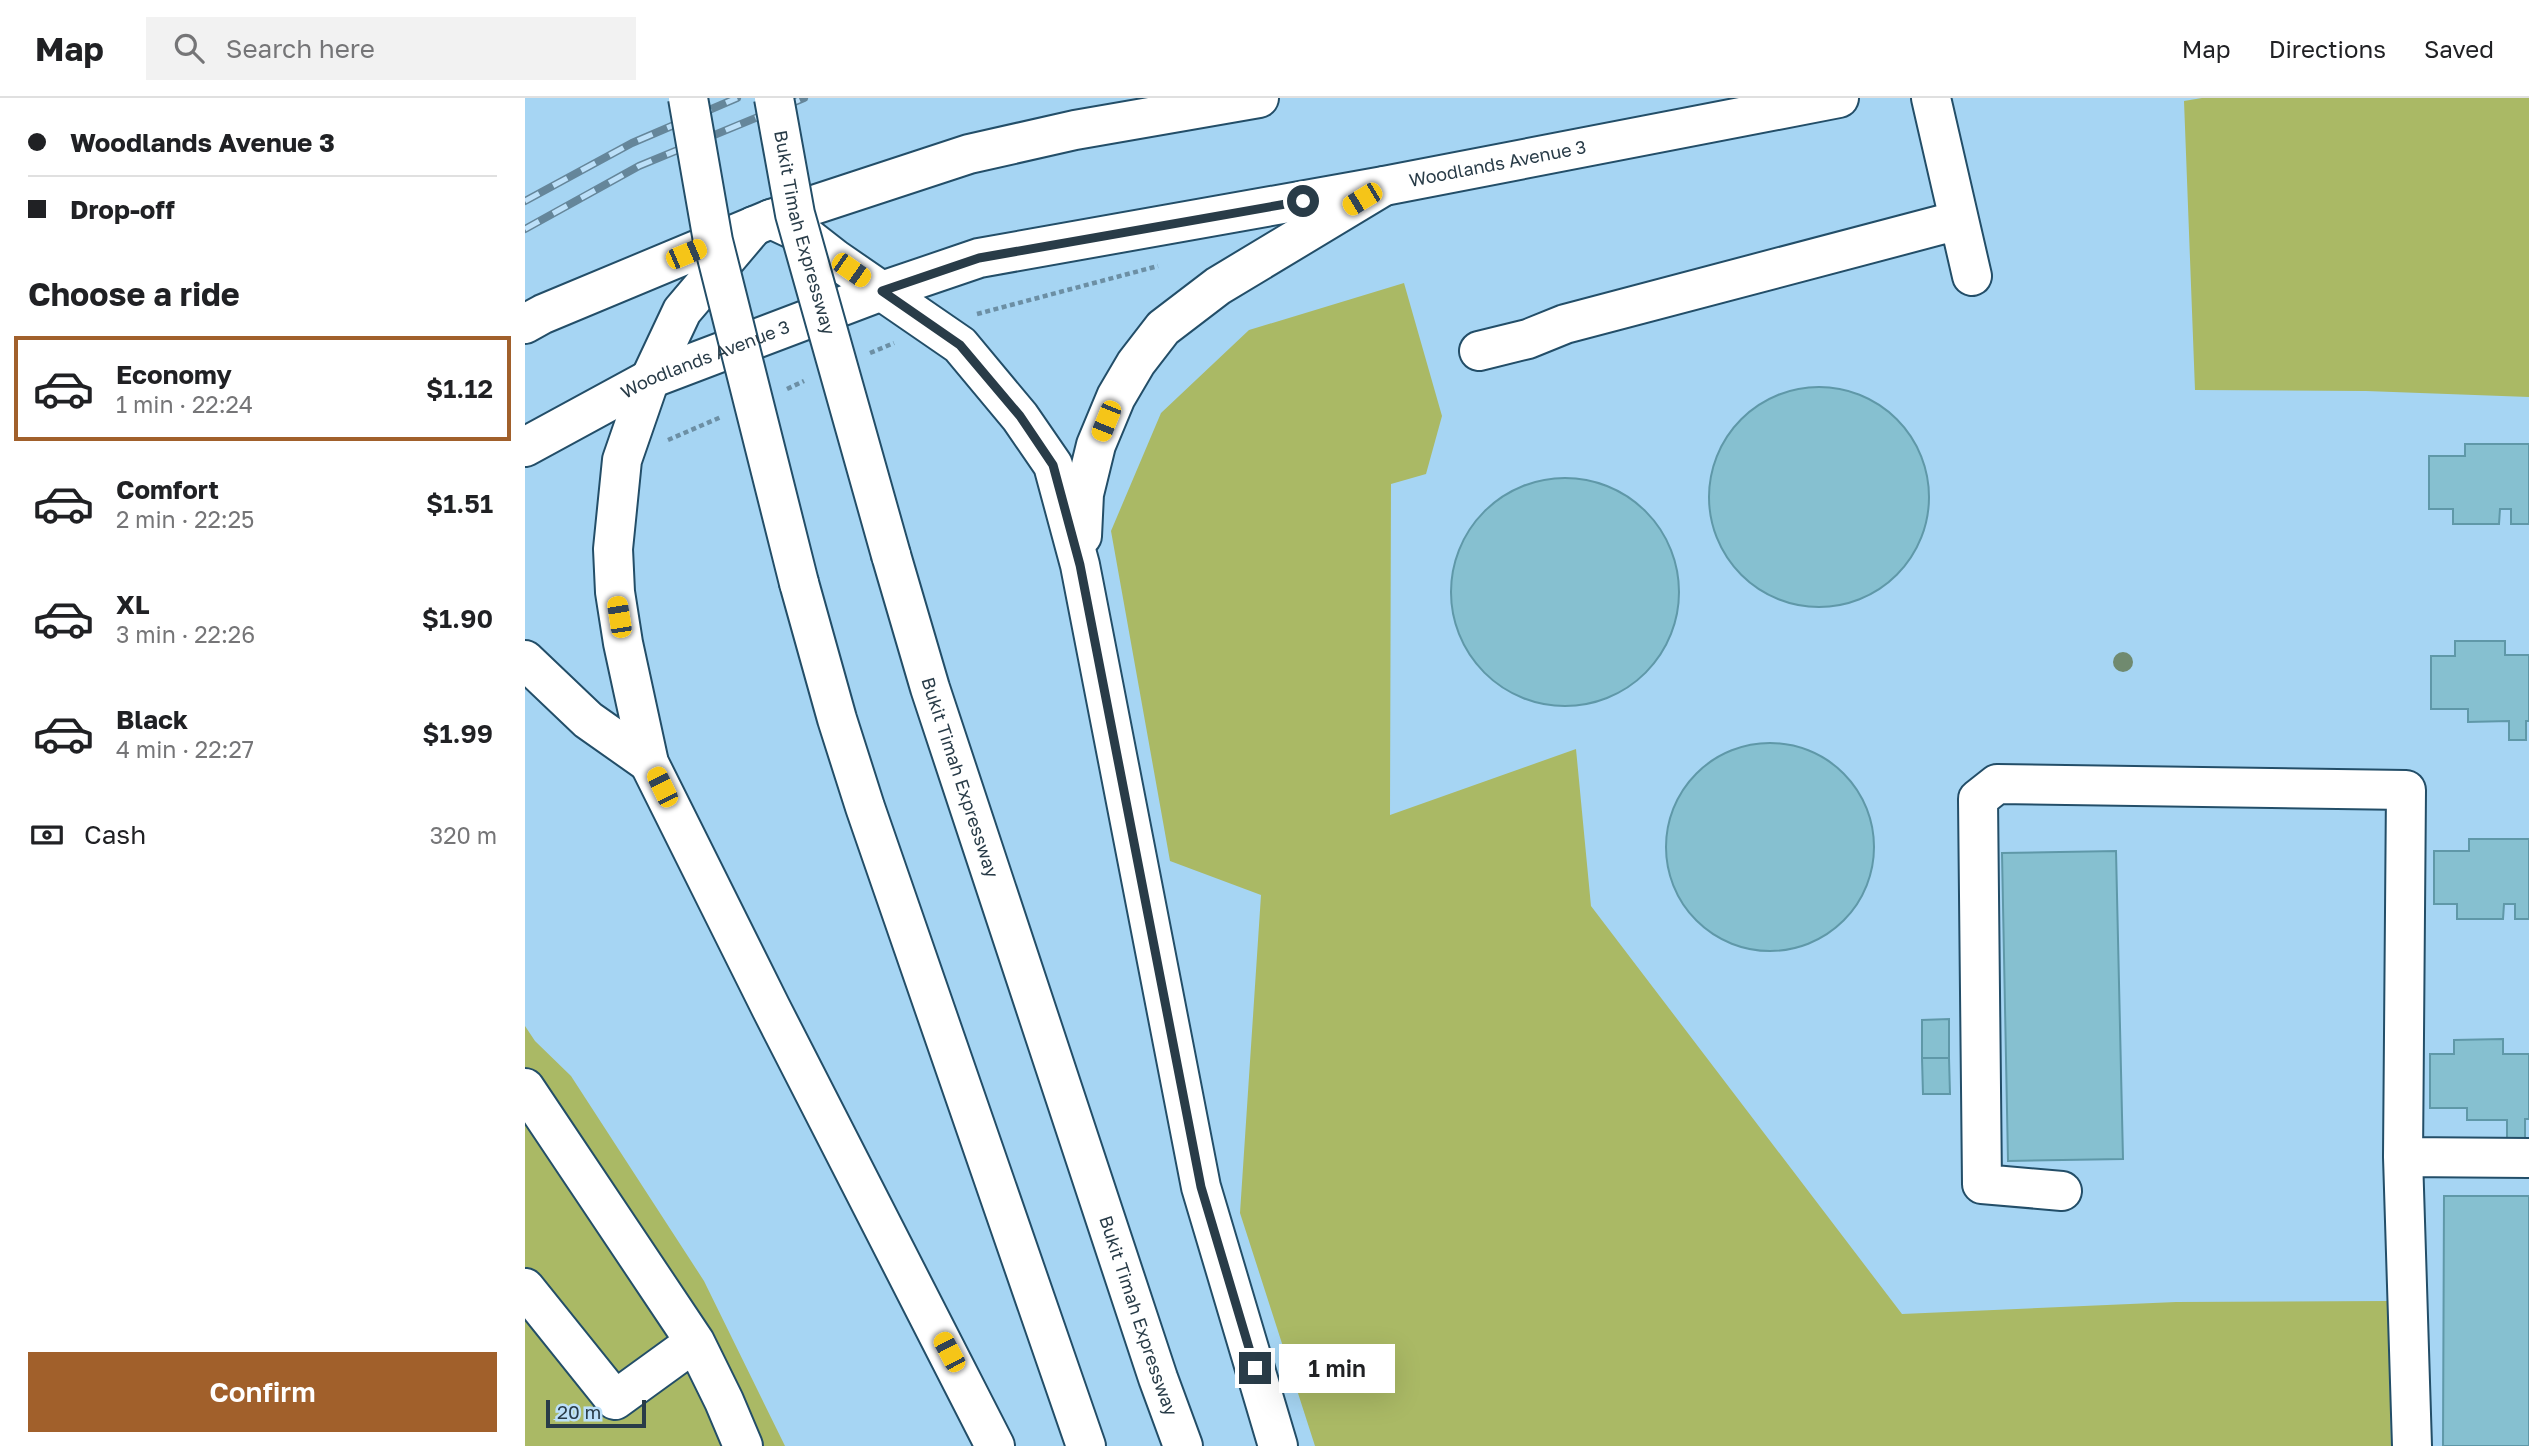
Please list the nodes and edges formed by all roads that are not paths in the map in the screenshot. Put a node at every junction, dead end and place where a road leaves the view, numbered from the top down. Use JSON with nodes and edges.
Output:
{"nodes":[{"id":1,"x":688,"y":98,"type":"edge"},
{"id":2,"x":774,"y":98,"type":"edge"},
{"id":3,"x":1259,"y":98,"type":"edge"},
{"id":4,"x":1839,"y":98,"type":"edge"},
{"id":5,"x":1931,"y":98,"type":"edge"},
{"id":6,"x":1384,"y":186,"type":"junction"},
{"id":7,"x":1959,"y":220,"type":"junction"},
{"id":8,"x":762,"y":223,"type":"junction"},
{"id":9,"x":1972,"y":276,"type":"dead end"},
{"id":10,"x":882,"y":291,"type":"junction"},
{"id":11,"x":525,"y":324,"type":"edge"},
{"id":12,"x":1479,"y":351,"type":"dead end"},
{"id":13,"x":650,"y":379,"type":"junction"},
{"id":14,"x":525,"y":447,"type":"edge"},
{"id":15,"x":1080,"y":565,"type":"junction"},
{"id":16,"x":525,"y":660,"type":"edge"},
{"id":17,"x":649,"y":763,"type":"junction"},
{"id":18,"x":525,"y":1088,"type":"edge"},
{"id":19,"x":2403,"y":1157,"type":"junction"},
{"id":20,"x":2529,"y":1158,"type":"edge"},
{"id":21,"x":2062,"y":1191,"type":"dead end"},
{"id":22,"x":525,"y":1288,"type":"edge"},
{"id":23,"x":695,"y":1342,"type":"junction"},
{"id":24,"x":743,"y":1446,"type":"edge"},
{"id":25,"x":995,"y":1446,"type":"edge"},
{"id":26,"x":1086,"y":1446,"type":"edge"},
{"id":27,"x":1183,"y":1446,"type":"edge"},
{"id":28,"x":1278,"y":1446,"type":"edge"},
{"id":29,"x":2412,"y":1446,"type":"edge"}],
"edges":[{"from":1,"to":26,"type":"main road","bridge":true},
{"from":2,"to":27,"type":"main road","name":"Bukit Timah Expressway","bridge":true},
{"from":3,"to":8,"type":"main road"},
{"from":4,"to":6,"type":"main road","name":"Woodlands Avenue 3"},
{"from":5,"to":7,"type":"main road"},
{"from":6,"to":10,"type":"main road","name":"Woodlands Avenue 3"},
{"from":6,"to":15,"type":"main road"},
{"from":7,"to":9,"type":"main road"},
{"from":7,"to":12,"type":"main road"},
{"from":8,"to":10,"type":"main road"},
{"from":8,"to":11,"type":"main road"},
{"from":8,"to":13,"type":"main road"},
{"from":10,"to":13,"type":"main road","name":"Woodlands Avenue 3"},
{"from":10,"to":15,"type":"main road"},
{"from":13,"to":14,"type":"main road","name":"Woodlands Avenue 3"},
{"from":13,"to":17,"type":"main road"},
{"from":15,"to":28,"type":"main road"},
{"from":16,"to":17,"type":"main road"},
{"from":17,"to":25,"type":"main road"},
{"from":18,"to":23,"type":"main road"},
{"from":19,"to":20,"type":"main road"},
{"from":19,"to":21,"type":"main road"},
{"from":19,"to":29,"type":"main road"},
{"from":22,"to":23,"type":"main road"},
{"from":23,"to":24,"type":"main road"}]}
